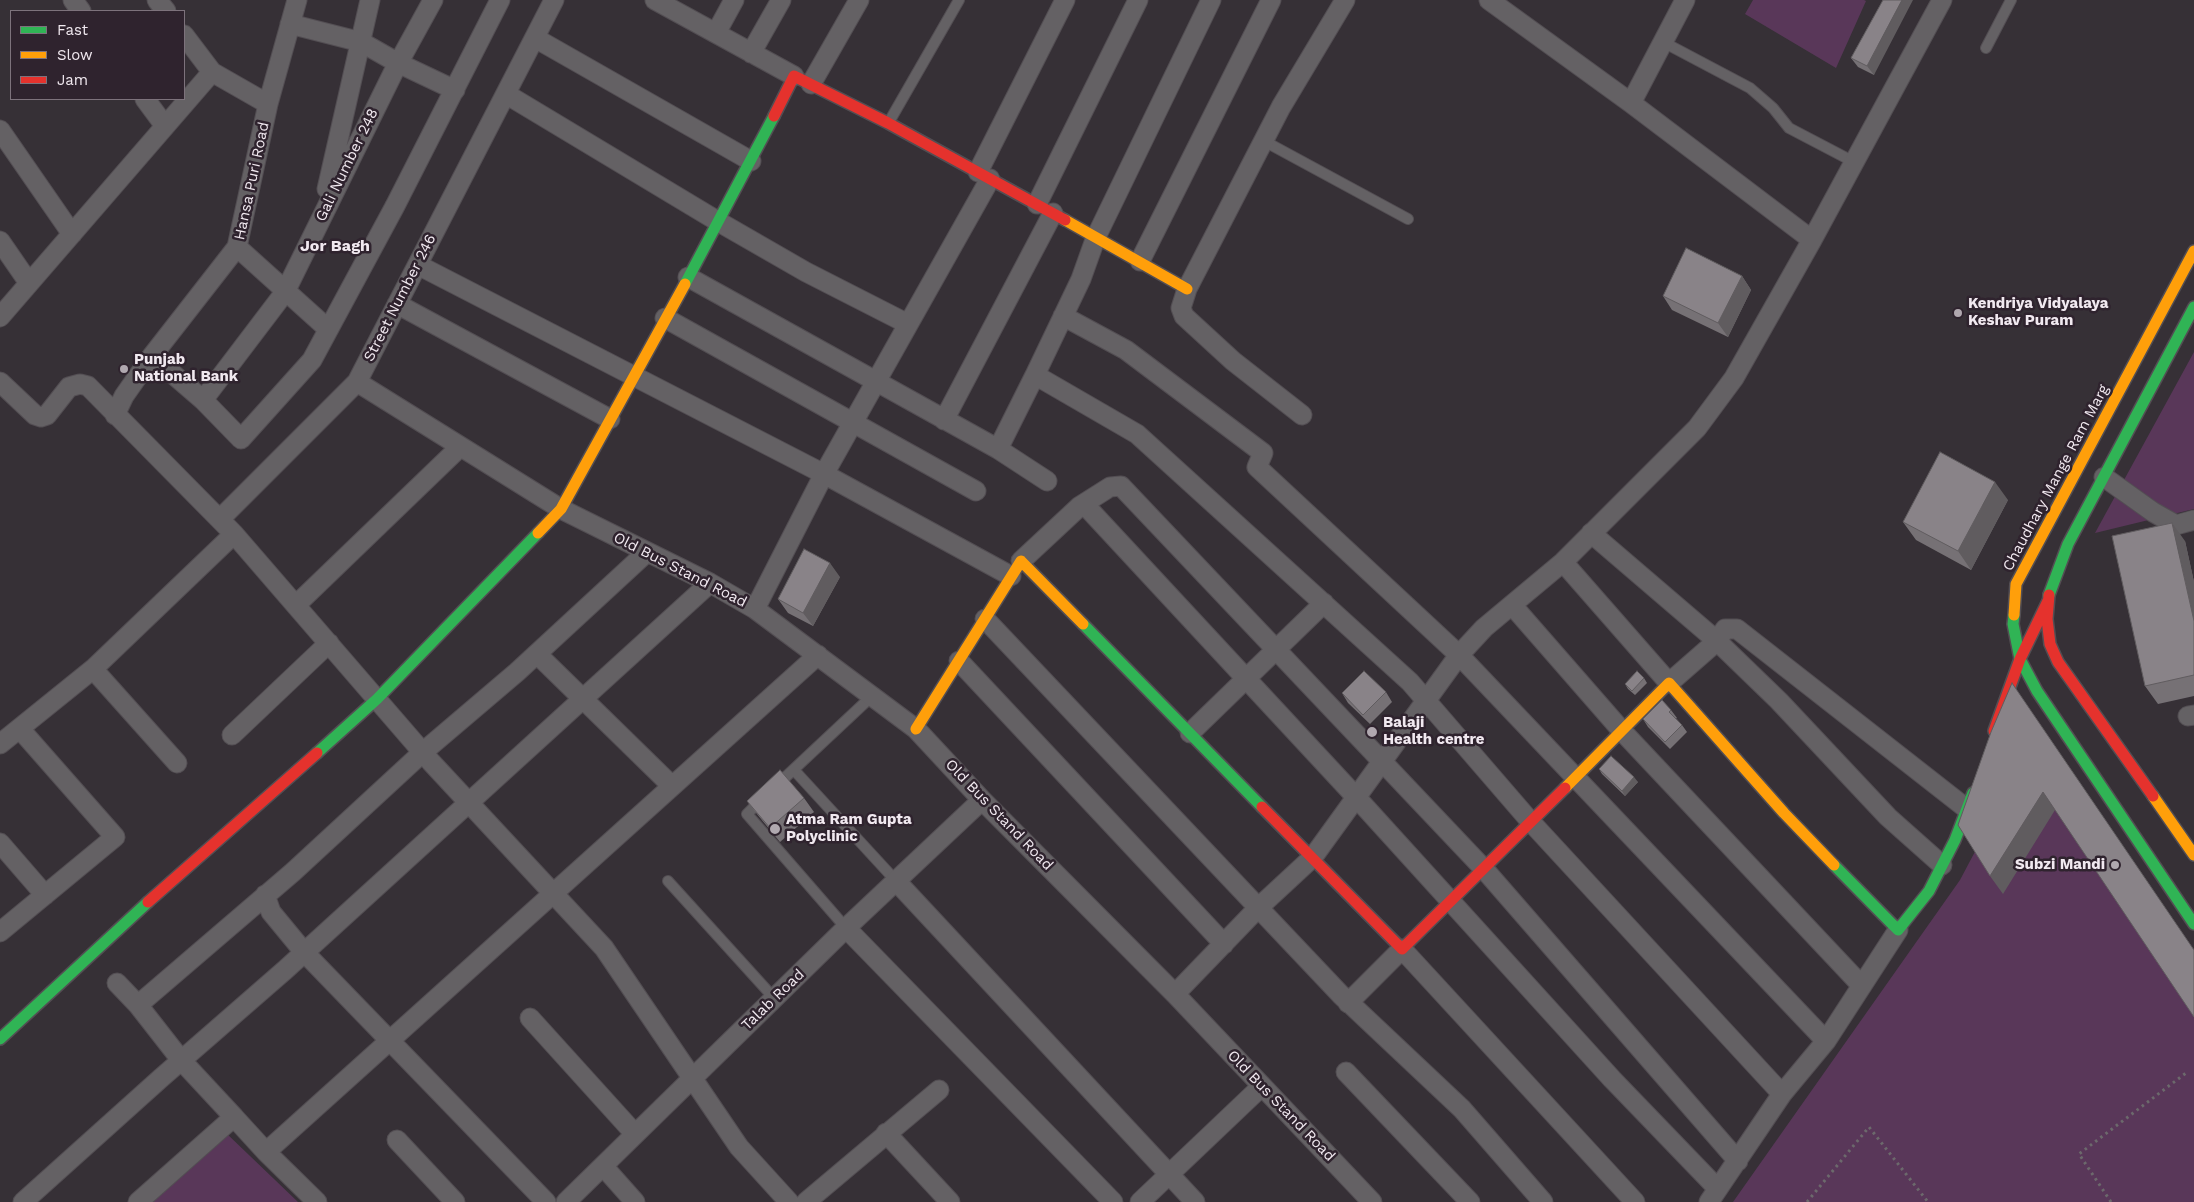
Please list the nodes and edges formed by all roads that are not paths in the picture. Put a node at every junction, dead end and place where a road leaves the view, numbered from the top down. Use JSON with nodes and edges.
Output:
{"nodes":[{"id":1,"x":157,"y":0,"type":"edge"},
{"id":2,"x":297,"y":0,"type":"edge"},
{"id":3,"x":370,"y":0,"type":"edge"},
{"id":4,"x":433,"y":0,"type":"edge"},
{"id":5,"x":500,"y":0,"type":"edge"},
{"id":6,"x":554,"y":0,"type":"edge"},
{"id":7,"x":734,"y":0,"type":"edge"},
{"id":8,"x":780,"y":0,"type":"edge"},
{"id":9,"x":858,"y":0,"type":"edge"},
{"id":10,"x":959,"y":0,"type":"edge"},
{"id":11,"x":1066,"y":0,"type":"edge"},
{"id":12,"x":1138,"y":0,"type":"edge"},
{"id":13,"x":1211,"y":0,"type":"edge"},
{"id":14,"x":1271,"y":0,"type":"edge"},
{"id":15,"x":1345,"y":0,"type":"edge"},
{"id":16,"x":1489,"y":0,"type":"edge"},
{"id":17,"x":1685,"y":0,"type":"edge"},
{"id":18,"x":1942,"y":0,"type":"edge"},
{"id":19,"x":2011,"y":0,"type":"edge"},
{"id":20,"x":668,"y":3,"type":"edge"},
{"id":21,"x":165,"y":10,"type":"edge"},
{"id":22,"x":290,"y":24,"type":"junction"},
{"id":23,"x":716,"y":33,"type":"junction"},
{"id":24,"x":185,"y":36,"type":"edge"},
{"id":25,"x":535,"y":38,"type":"junction"},
{"id":26,"x":361,"y":42,"type":"junction"},
{"id":27,"x":1663,"y":42,"type":"junction"},
{"id":28,"x":1986,"y":48,"type":"dead end"},
{"id":29,"x":751,"y":53,"type":"junction"},
{"id":30,"x":398,"y":63,"type":"junction"},
{"id":31,"x":212,"y":72,"type":"junction"},
{"id":32,"x":803,"y":80,"type":"junction"},
{"id":33,"x":455,"y":90,"type":"junction"},
{"id":34,"x":506,"y":94,"type":"junction"},
{"id":35,"x":146,"y":100,"type":"edge"},
{"id":36,"x":1630,"y":102,"type":"junction"},
{"id":37,"x":268,"y":104,"type":"junction"},
{"id":38,"x":888,"y":123,"type":"junction"},
{"id":39,"x":165,"y":126,"type":"junction"},
{"id":40,"x":0,"y":130,"type":"edge"},
{"id":41,"x":1264,"y":141,"type":"junction"},
{"id":42,"x":751,"y":161,"type":"junction"},
{"id":43,"x":1854,"y":162,"type":"junction"},
{"id":44,"x":984,"y":176,"type":"junction"},
{"id":45,"x":1045,"y":209,"type":"junction"},
{"id":46,"x":1408,"y":218,"type":"dead end"},
{"id":47,"x":319,"y":222,"type":"junction"},
{"id":48,"x":719,"y":222,"type":"junction"},
{"id":49,"x":72,"y":234,"type":"junction"},
{"id":50,"x":1096,"y":237,"type":"junction"},
{"id":51,"x":1812,"y":240,"type":"junction"},
{"id":52,"x":0,"y":241,"type":"edge"},
{"id":53,"x":237,"y":248,"type":"junction"},
{"id":54,"x":2194,"y":251,"type":"edge"},
{"id":55,"x":1140,"y":261,"type":"junction"},
{"id":56,"x":418,"y":265,"type":"junction"},
{"id":57,"x":688,"y":277,"type":"junction"},
{"id":58,"x":30,"y":283,"type":"junction"},
{"id":59,"x":1187,"y":289,"type":"junction"},
{"id":60,"x":285,"y":292,"type":"junction"},
{"id":61,"x":397,"y":304,"type":"junction"},
{"id":62,"x":2194,"y":307,"type":"edge"},
{"id":63,"x":1063,"y":316,"type":"junction"},
{"id":64,"x":0,"y":318,"type":"edge"},
{"id":65,"x":665,"y":318,"type":"junction"},
{"id":66,"x":908,"y":324,"type":"junction"},
{"id":67,"x":328,"y":329,"type":"junction"},
{"id":68,"x":152,"y":356,"type":"junction"},
{"id":69,"x":1035,"y":375,"type":"junction"},
{"id":70,"x":633,"y":376,"type":"junction"},
{"id":71,"x":357,"y":382,"type":"junction"},
{"id":72,"x":876,"y":382,"type":"junction"},
{"id":73,"x":3,"y":389,"type":"edge"},
{"id":74,"x":203,"y":400,"type":"junction"},
{"id":75,"x":115,"y":415,"type":"junction"},
{"id":76,"x":1302,"y":416,"type":"dead end"},
{"id":77,"x":610,"y":419,"type":"junction"},
{"id":78,"x":944,"y":420,"type":"junction"},
{"id":79,"x":853,"y":423,"type":"junction"},
{"id":80,"x":460,"y":447,"type":"junction"},
{"id":81,"x":998,"y":449,"type":"junction"},
{"id":82,"x":824,"y":474,"type":"junction"},
{"id":83,"x":2104,"y":477,"type":"junction"},
{"id":84,"x":1047,"y":480,"type":"dead end"},
{"id":85,"x":976,"y":491,"type":"dead end"},
{"id":86,"x":1084,"y":504,"type":"junction"},
{"id":87,"x":561,"y":509,"type":"junction"},
{"id":88,"x":220,"y":520,"type":"junction"},
{"id":89,"x":2194,"y":520,"type":"edge"},
{"id":90,"x":1591,"y":533,"type":"junction"},
{"id":91,"x":234,"y":534,"type":"junction"},
{"id":92,"x":647,"y":552,"type":"junction"},
{"id":93,"x":1563,"y":562,"type":"junction"},
{"id":94,"x":1016,"y":568,"type":"junction"},
{"id":95,"x":710,"y":583,"type":"junction"},
{"id":96,"x":2048,"y":601,"type":"junction"},
{"id":97,"x":1324,"y":604,"type":"junction"},
{"id":98,"x":1512,"y":604,"type":"junction"},
{"id":99,"x":296,"y":605,"type":"junction"},
{"id":100,"x":755,"y":609,"type":"junction"},
{"id":101,"x":986,"y":618,"type":"junction"},
{"id":102,"x":1717,"y":641,"type":"junction"},
{"id":103,"x":328,"y":643,"type":"junction"},
{"id":104,"x":1276,"y":650,"type":"junction"},
{"id":105,"x":537,"y":654,"type":"junction"},
{"id":106,"x":818,"y":654,"type":"junction"},
{"id":107,"x":1460,"y":655,"type":"junction"},
{"id":108,"x":2020,"y":659,"type":"junction"},
{"id":109,"x":959,"y":661,"type":"junction"},
{"id":110,"x":93,"y":669,"type":"junction"},
{"id":111,"x":1246,"y":680,"type":"junction"},
{"id":112,"x":1669,"y":683,"type":"junction"},
{"id":113,"x":872,"y":696,"type":"junction"},
{"id":114,"x":377,"y":699,"type":"junction"},
{"id":115,"x":583,"y":700,"type":"junction"},
{"id":116,"x":1426,"y":701,"type":"junction"},
{"id":117,"x":20,"y":729,"type":"junction"},
{"id":118,"x":916,"y":729,"type":"junction"},
{"id":119,"x":1622,"y":731,"type":"junction"},
{"id":120,"x":1190,"y":733,"type":"junction"},
{"id":121,"x":232,"y":735,"type":"dead end"},
{"id":122,"x":1991,"y":742,"type":"edge"},
{"id":123,"x":0,"y":744,"type":"edge"},
{"id":124,"x":423,"y":752,"type":"junction"},
{"id":125,"x":1381,"y":760,"type":"junction"},
{"id":126,"x":177,"y":763,"type":"dead end"},
{"id":127,"x":794,"y":770,"type":"junction"},
{"id":128,"x":1575,"y":779,"type":"junction"},
{"id":129,"x":1978,"y":779,"type":"edge"},
{"id":130,"x":672,"y":786,"type":"junction"},
{"id":131,"x":1356,"y":797,"type":"junction"},
{"id":132,"x":982,"y":800,"type":"junction"},
{"id":133,"x":469,"y":803,"type":"junction"},
{"id":134,"x":1967,"y":809,"type":"junction"},
{"id":135,"x":1530,"y":821,"type":"junction"},
{"id":136,"x":0,"y":843,"type":"edge"},
{"id":137,"x":2194,"y":855,"type":"edge"},
{"id":138,"x":1313,"y":857,"type":"junction"},
{"id":139,"x":1942,"y":865,"type":"junction"},
{"id":140,"x":1484,"y":869,"type":"junction"},
{"id":141,"x":668,"y":882,"type":"dead end"},
{"id":142,"x":897,"y":882,"type":"junction"},
{"id":143,"x":554,"y":894,"type":"junction"},
{"id":144,"x":45,"y":895,"type":"junction"},
{"id":145,"x":265,"y":895,"type":"junction"},
{"id":146,"x":1449,"y":901,"type":"junction"},
{"id":147,"x":1258,"y":908,"type":"junction"},
{"id":148,"x":2194,"y":924,"type":"edge"},
{"id":149,"x":846,"y":928,"type":"junction"},
{"id":150,"x":1898,"y":930,"type":"junction"},
{"id":151,"x":0,"y":932,"type":"edge"},
{"id":152,"x":1224,"y":944,"type":"junction"},
{"id":153,"x":1402,"y":949,"type":"junction"},
{"id":154,"x":304,"y":952,"type":"junction"},
{"id":155,"x":117,"y":983,"type":"dead end"},
{"id":156,"x":1862,"y":986,"type":"junction"},
{"id":157,"x":1175,"y":994,"type":"junction"},
{"id":158,"x":774,"y":998,"type":"junction"},
{"id":159,"x":1348,"y":1002,"type":"junction"},
{"id":160,"x":138,"y":1005,"type":"junction"},
{"id":161,"x":530,"y":1018,"type":"dead end"},
{"id":162,"x":0,"y":1040,"type":"edge"},
{"id":163,"x":390,"y":1041,"type":"junction"},
{"id":164,"x":1826,"y":1041,"type":"junction"},
{"id":165,"x":181,"y":1060,"type":"junction"},
{"id":166,"x":1346,"y":1072,"type":"dead end"},
{"id":167,"x":692,"y":1078,"type":"junction"},
{"id":168,"x":1262,"y":1086,"type":"junction"},
{"id":169,"x":939,"y":1090,"type":"dead end"},
{"id":170,"x":1782,"y":1094,"type":"junction"},
{"id":171,"x":234,"y":1117,"type":"junction"},
{"id":172,"x":886,"y":1133,"type":"junction"},
{"id":173,"x":635,"y":1134,"type":"junction"},
{"id":174,"x":398,"y":1140,"type":"dead end"},
{"id":175,"x":266,"y":1152,"type":"junction"},
{"id":176,"x":1738,"y":1161,"type":"junction"},
{"id":177,"x":603,"y":1166,"type":"junction"},
{"id":178,"x":1168,"y":1174,"type":"junction"},
{"id":179,"x":1714,"y":1195,"type":"edge"},
{"id":180,"x":23,"y":1202,"type":"edge"},
{"id":181,"x":138,"y":1202,"type":"edge"},
{"id":182,"x":317,"y":1202,"type":"edge"},
{"id":183,"x":455,"y":1202,"type":"edge"},
{"id":184,"x":546,"y":1202,"type":"edge"},
{"id":185,"x":566,"y":1202,"type":"edge"},
{"id":186,"x":635,"y":1202,"type":"edge"},
{"id":187,"x":789,"y":1202,"type":"edge"},
{"id":188,"x":806,"y":1202,"type":"edge"},
{"id":189,"x":950,"y":1202,"type":"edge"},
{"id":190,"x":1113,"y":1202,"type":"edge"},
{"id":191,"x":1140,"y":1202,"type":"edge"},
{"id":192,"x":1195,"y":1202,"type":"edge"},
{"id":193,"x":1372,"y":1202,"type":"edge"},
{"id":194,"x":1470,"y":1202,"type":"edge"},
{"id":195,"x":1543,"y":1202,"type":"edge"},
{"id":196,"x":1636,"y":1202,"type":"edge"}],
"edges":[{"from":1,"to":21,"type":"street"},
{"from":2,"to":22,"type":"street","name":"Hansa Puri Road"},
{"from":3,"to":26,"type":"street"},
{"from":4,"to":30,"type":"street","name":"Gali Number 248"},
{"from":5,"to":33,"type":"street"},
{"from":6,"to":25,"type":"street","name":"Street Number 246"},
{"from":7,"to":23,"type":"street"},
{"from":8,"to":29,"type":"street"},
{"from":9,"to":32,"type":"street"},
{"from":10,"to":38,"type":"lane"},
{"from":11,"to":44,"type":"street"},
{"from":12,"to":45,"type":"street"},
{"from":13,"to":50,"type":"street"},
{"from":14,"to":55,"type":"street"},
{"from":15,"to":41,"type":"street"},
{"from":16,"to":36,"type":"street"},
{"from":17,"to":27,"type":"street"},
{"from":18,"to":43,"type":"street"},
{"from":19,"to":28,"type":"lane"},
{"from":20,"to":23,"type":"street"},
{"from":22,"to":26,"type":"street"},
{"from":22,"to":37,"type":"street","name":"Hansa Puri Road"},
{"from":23,"to":29,"type":"street"},
{"from":24,"to":31,"type":"street"},
{"from":25,"to":34,"type":"street","name":"Street Number 246"},
{"from":25,"to":42,"type":"street"},
{"from":26,"to":30,"type":"street"},
{"from":26,"to":47,"type":"street"},
{"from":27,"to":36,"type":"street"},
{"from":27,"to":43,"type":"lane"},
{"from":29,"to":32,"type":"street"},
{"from":30,"to":33,"type":"street"},
{"from":30,"to":47,"type":"street","name":"Gali Number 248"},
{"from":31,"to":37,"type":"street"},
{"from":31,"to":39,"type":"street"},
{"from":32,"to":38,"type":"street"},
{"from":32,"to":42,"type":"street"},
{"from":33,"to":67,"type":"street"},
{"from":34,"to":48,"type":"street"},
{"from":34,"to":56,"type":"street","name":"Street Number 246"},
{"from":35,"to":39,"type":"street"},
{"from":36,"to":51,"type":"street"},
{"from":37,"to":53,"type":"street","name":"Hansa Puri Road"},
{"from":38,"to":44,"type":"street"},
{"from":39,"to":49,"type":"street"},
{"from":40,"to":49,"type":"street"},
{"from":41,"to":46,"type":"lane"},
{"from":41,"to":59,"type":"street"},
{"from":42,"to":48,"type":"street"},
{"from":43,"to":51,"type":"street"},
{"from":44,"to":45,"type":"street"},
{"from":44,"to":66,"type":"street"},
{"from":45,"to":50,"type":"street"},
{"from":45,"to":78,"type":"street"},
{"from":47,"to":60,"type":"street","name":"Gali Number 248"},
{"from":48,"to":57,"type":"street"},
{"from":48,"to":66,"type":"street"},
{"from":49,"to":58,"type":"street"},
{"from":50,"to":55,"type":"street"},
{"from":50,"to":63,"type":"street"},
{"from":51,"to":90,"type":"street"},
{"from":52,"to":58,"type":"street"},
{"from":53,"to":60,"type":"street"},
{"from":53,"to":68,"type":"street","name":"Hansa Puri Road"},
{"from":54,"to":108,"type":"street","name":"Chaudhary Mange Ram Marg"},
{"from":55,"to":59,"type":"street"},
{"from":56,"to":61,"type":"street","name":"Street Number 246"},
{"from":56,"to":70,"type":"street"},
{"from":57,"to":65,"type":"street"},
{"from":57,"to":72,"type":"street"},
{"from":58,"to":64,"type":"street"},
{"from":59,"to":76,"type":"street"},
{"from":60,"to":67,"type":"street"},
{"from":60,"to":74,"type":"street","name":"Gali Number 248"},
{"from":61,"to":71,"type":"street","name":"Street Number 246"},
{"from":61,"to":77,"type":"street"},
{"from":62,"to":83,"type":"street"},
{"from":63,"to":69,"type":"street"},
{"from":63,"to":107,"type":"street"},
{"from":65,"to":70,"type":"street"},
{"from":65,"to":79,"type":"street"},
{"from":66,"to":72,"type":"street"},
{"from":67,"to":74,"type":"street"},
{"from":68,"to":74,"type":"street"},
{"from":68,"to":75,"type":"street","name":"Hansa Puri Road"},
{"from":69,"to":81,"type":"street"},
{"from":69,"to":97,"type":"street"},
{"from":70,"to":77,"type":"street"},
{"from":70,"to":82,"type":"street"},
{"from":71,"to":80,"type":"street"},
{"from":71,"to":88,"type":"street","name":"Street Number 246"},
{"from":72,"to":78,"type":"street"},
{"from":72,"to":79,"type":"street"},
{"from":73,"to":75,"type":"street"},
{"from":75,"to":88,"type":"street"},
{"from":77,"to":87,"type":"street"},
{"from":78,"to":81,"type":"street"},
{"from":79,"to":82,"type":"street"},
{"from":79,"to":85,"type":"street"},
{"from":80,"to":87,"type":"street"},
{"from":80,"to":99,"type":"street"},
{"from":81,"to":84,"type":"street"},
{"from":82,"to":94,"type":"street"},
{"from":82,"to":100,"type":"street"},
{"from":83,"to":89,"type":"street"},
{"from":83,"to":96,"type":"street"},
{"from":86,"to":94,"type":"street"},
{"from":86,"to":104,"type":"street"},
{"from":86,"to":111,"type":"street"},
{"from":87,"to":92,"type":"street","name":"Old Bus Stand Road"},
{"from":87,"to":114,"type":"street"},
{"from":88,"to":91,"type":"street"},
{"from":90,"to":93,"type":"street"},
{"from":90,"to":102,"type":"street"},
{"from":91,"to":99,"type":"street"},
{"from":91,"to":110,"type":"street"},
{"from":92,"to":95,"type":"street","name":"Old Bus Stand Road"},
{"from":92,"to":105,"type":"street"},
{"from":93,"to":98,"type":"street"},
{"from":93,"to":112,"type":"street"},
{"from":94,"to":101,"type":"street"},
{"from":94,"to":120,"type":"street"},
{"from":95,"to":100,"type":"street","name":"Old Bus Stand Road"},
{"from":95,"to":115,"type":"street"},
{"from":96,"to":108,"type":"street"},
{"from":96,"to":137,"type":"street"},
{"from":97,"to":104,"type":"street"},
{"from":97,"to":116,"type":"street"},
{"from":98,"to":107,"type":"street"},
{"from":98,"to":119,"type":"street"},
{"from":99,"to":103,"type":"street"},
{"from":100,"to":106,"type":"street","name":"Old Bus Stand Road"},
{"from":101,"to":109,"type":"street"},
{"from":101,"to":147,"type":"street"},
{"from":102,"to":112,"type":"street"},
{"from":102,"to":134,"type":"street"},
{"from":102,"to":139,"type":"street"},
{"from":103,"to":114,"type":"street"},
{"from":103,"to":121,"type":"street"},
{"from":104,"to":111,"type":"street"},
{"from":104,"to":125,"type":"street"},
{"from":105,"to":115,"type":"street"},
{"from":105,"to":124,"type":"street"},
{"from":106,"to":113,"type":"street","name":"Old Bus Stand Road"},
{"from":106,"to":130,"type":"street"},
{"from":107,"to":116,"type":"street"},
{"from":107,"to":128,"type":"street"},
{"from":108,"to":122,"type":"street"},
{"from":108,"to":148,"type":"street","name":"Chaudhary Mange Ram Marg"},
{"from":109,"to":118,"type":"street"},
{"from":109,"to":152,"type":"street"},
{"from":110,"to":117,"type":"street"},
{"from":110,"to":126,"type":"street"},
{"from":111,"to":120,"type":"street"},
{"from":111,"to":131,"type":"street"},
{"from":112,"to":119,"type":"street"},
{"from":112,"to":150,"type":"street"},
{"from":113,"to":118,"type":"street","name":"Old Bus Stand Road"},
{"from":113,"to":127,"type":"lane"},
{"from":114,"to":124,"type":"street"},
{"from":114,"to":162,"type":"street"},
{"from":115,"to":130,"type":"street"},
{"from":115,"to":133,"type":"street"},
{"from":116,"to":125,"type":"street"},
{"from":116,"to":135,"type":"street"},
{"from":117,"to":123,"type":"street"},
{"from":117,"to":144,"type":"street"},
{"from":118,"to":132,"type":"street","name":"Old Bus Stand Road"},
{"from":119,"to":128,"type":"street"},
{"from":119,"to":156,"type":"street"},
{"from":120,"to":138,"type":"street"},
{"from":124,"to":133,"type":"street"},
{"from":124,"to":145,"type":"street"},
{"from":125,"to":131,"type":"street"},
{"from":125,"to":140,"type":"street"},
{"from":127,"to":142,"type":"lane"},
{"from":127,"to":149,"type":"lane"},
{"from":128,"to":135,"type":"street"},
{"from":128,"to":164,"type":"street"},
{"from":129,"to":134,"type":"street"},
{"from":130,"to":143,"type":"street"},
{"from":131,"to":138,"type":"street"},
{"from":131,"to":146,"type":"street"},
{"from":132,"to":142,"type":"street","name":"Talab Road"},
{"from":132,"to":157,"type":"street","name":"Old Bus Stand Road"},
{"from":133,"to":143,"type":"street"},
{"from":133,"to":154,"type":"street"},
{"from":134,"to":139,"type":"street"},
{"from":135,"to":140,"type":"street"},
{"from":135,"to":170,"type":"street"},
{"from":136,"to":144,"type":"street"},
{"from":138,"to":147,"type":"street"},
{"from":138,"to":153,"type":"street"},
{"from":139,"to":150,"type":"street"},
{"from":140,"to":146,"type":"street"},
{"from":140,"to":176,"type":"street"},
{"from":141,"to":158,"type":"lane"},
{"from":142,"to":149,"type":"street","name":"Talab Road"},
{"from":142,"to":178,"type":"street"},
{"from":143,"to":163,"type":"street"},
{"from":143,"to":167,"type":"street"},
{"from":144,"to":151,"type":"street"},
{"from":145,"to":154,"type":"street"},
{"from":145,"to":160,"type":"street"},
{"from":146,"to":153,"type":"street"},
{"from":146,"to":179,"type":"street"},
{"from":147,"to":152,"type":"street"},
{"from":147,"to":159,"type":"street"},
{"from":149,"to":158,"type":"street","name":"Talab Road"},
{"from":149,"to":190,"type":"street"},
{"from":150,"to":156,"type":"street"},
{"from":152,"to":157,"type":"street"},
{"from":153,"to":159,"type":"street"},
{"from":153,"to":196,"type":"street"},
{"from":154,"to":163,"type":"street"},
{"from":154,"to":165,"type":"street"},
{"from":155,"to":160,"type":"street"},
{"from":156,"to":164,"type":"street"},
{"from":157,"to":168,"type":"street","name":"Old Bus Stand Road"},
{"from":158,"to":167,"type":"street","name":"Talab Road"},
{"from":159,"to":195,"type":"street"},
{"from":160,"to":165,"type":"street"},
{"from":161,"to":173,"type":"street"},
{"from":163,"to":175,"type":"street"},
{"from":163,"to":184,"type":"street"},
{"from":164,"to":170,"type":"street"},
{"from":165,"to":171,"type":"street"},
{"from":165,"to":180,"type":"street"},
{"from":166,"to":194,"type":"street"},
{"from":167,"to":173,"type":"street","name":"Talab Road"},
{"from":167,"to":187,"type":"street"},
{"from":168,"to":178,"type":"street"},
{"from":168,"to":193,"type":"street","name":"Old Bus Stand Road"},
{"from":169,"to":172,"type":"street"},
{"from":170,"to":176,"type":"street"},
{"from":171,"to":175,"type":"street"},
{"from":171,"to":181,"type":"street"},
{"from":172,"to":188,"type":"street"},
{"from":172,"to":189,"type":"street"},
{"from":173,"to":177,"type":"street","name":"Talab Road"},
{"from":174,"to":183,"type":"street"},
{"from":175,"to":182,"type":"street"},
{"from":176,"to":179,"type":"street"},
{"from":177,"to":185,"type":"street","name":"Talab Road"},
{"from":177,"to":186,"type":"street"},
{"from":178,"to":191,"type":"street"},
{"from":178,"to":192,"type":"street"}]}
